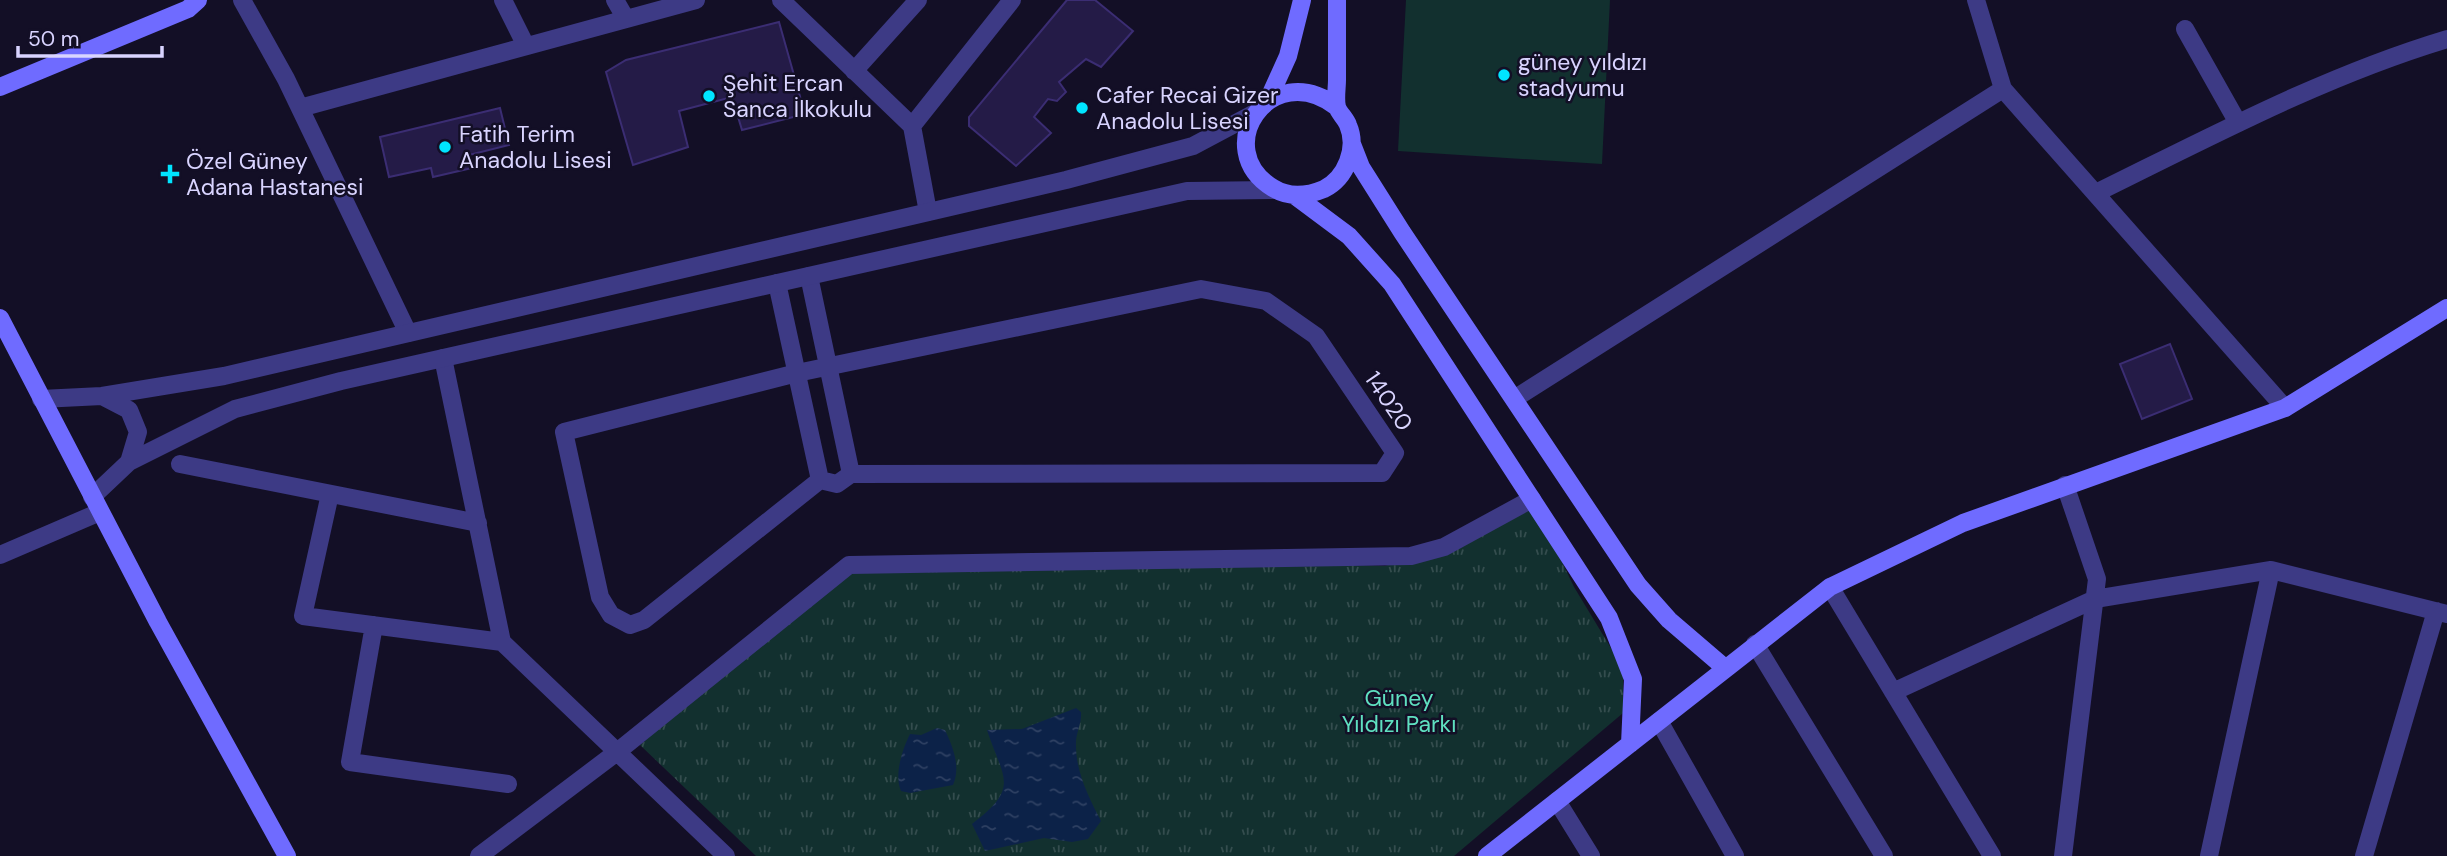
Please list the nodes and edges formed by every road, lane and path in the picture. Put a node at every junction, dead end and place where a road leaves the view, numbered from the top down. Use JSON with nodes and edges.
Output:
{"nodes":[{"id":1,"x":198,"y":0,"type":"edge"},
{"id":2,"x":242,"y":0,"type":"edge"},
{"id":3,"x":503,"y":0,"type":"edge"},
{"id":4,"x":615,"y":0,"type":"edge"},
{"id":5,"x":696,"y":0,"type":"edge"},
{"id":6,"x":918,"y":0,"type":"edge"},
{"id":7,"x":1012,"y":0,"type":"edge"},
{"id":8,"x":1302,"y":0,"type":"edge"},
{"id":9,"x":1337,"y":0,"type":"edge"},
{"id":10,"x":1976,"y":0,"type":"edge"},
{"id":11,"x":790,"y":3,"type":"edge"},
{"id":12,"x":626,"y":19,"type":"junction"},
{"id":13,"x":2185,"y":29,"type":"dead end"},
{"id":14,"x":2447,"y":39,"type":"edge"},
{"id":15,"x":526,"y":46,"type":"junction"},
{"id":16,"x":854,"y":71,"type":"junction"},
{"id":17,"x":0,"y":87,"type":"edge"},
{"id":18,"x":2003,"y":89,"type":"junction"},
{"id":19,"x":1269,"y":98,"type":"junction"},
{"id":20,"x":1337,"y":107,"type":"junction"},
{"id":21,"x":300,"y":108,"type":"junction"},
{"id":22,"x":1255,"y":113,"type":"junction"},
{"id":23,"x":2238,"y":123,"type":"junction"},
{"id":24,"x":912,"y":126,"type":"junction"},
{"id":25,"x":1352,"y":144,"type":"junction"},
{"id":26,"x":1276,"y":190,"type":"junction"},
{"id":27,"x":2096,"y":193,"type":"junction"},
{"id":28,"x":1294,"y":195,"type":"junction"},
{"id":29,"x":928,"y":212,"type":"junction"},
{"id":30,"x":809,"y":276,"type":"junction"},
{"id":31,"x":777,"y":283,"type":"junction"},
{"id":32,"x":2447,"y":308,"type":"edge"},
{"id":33,"x":0,"y":318,"type":"edge"},
{"id":34,"x":408,"y":333,"type":"junction"},
{"id":35,"x":5,"y":340,"type":"edge"},
{"id":36,"x":443,"y":358,"type":"junction"},
{"id":37,"x":829,"y":368,"type":"junction"},
{"id":38,"x":797,"y":373,"type":"junction"},
{"id":39,"x":102,"y":396,"type":"junction"},
{"id":40,"x":41,"y":399,"type":"junction"},
{"id":41,"x":1514,"y":399,"type":"junction"},
{"id":42,"x":2285,"y":408,"type":"junction"},
{"id":43,"x":129,"y":462,"type":"junction"},
{"id":44,"x":180,"y":464,"type":"dead end"},
{"id":45,"x":851,"y":474,"type":"junction"},
{"id":46,"x":820,"y":480,"type":"junction"},
{"id":47,"x":2065,"y":485,"type":"junction"},
{"id":48,"x":330,"y":494,"type":"junction"},
{"id":49,"x":1532,"y":499,"type":"junction"},
{"id":50,"x":96,"y":504,"type":"junction"},
{"id":51,"x":478,"y":523,"type":"junction"},
{"id":52,"x":0,"y":555,"type":"edge"},
{"id":53,"x":2271,"y":570,"type":"junction"},
{"id":54,"x":1830,"y":587,"type":"junction"},
{"id":55,"x":2095,"y":599,"type":"junction"},
{"id":56,"x":2442,"y":612,"type":"edge"},
{"id":57,"x":374,"y":625,"type":"junction"},
{"id":58,"x":502,"y":642,"type":"junction"},
{"id":59,"x":1755,"y":644,"type":"junction"},
{"id":60,"x":1725,"y":668,"type":"junction"},
{"id":61,"x":1893,"y":692,"type":"junction"},
{"id":62,"x":1660,"y":721,"type":"junction"},
{"id":63,"x":1630,"y":744,"type":"junction"},
{"id":64,"x":617,"y":752,"type":"junction"},
{"id":65,"x":508,"y":784,"type":"dead end"},
{"id":66,"x":1558,"y":801,"type":"junction"},
{"id":67,"x":283,"y":855,"type":"edge"},
{"id":68,"x":479,"y":856,"type":"edge"},
{"id":69,"x":726,"y":856,"type":"edge"},
{"id":70,"x":1487,"y":856,"type":"edge"},
{"id":71,"x":1591,"y":856,"type":"edge"},
{"id":72,"x":1735,"y":856,"type":"edge"},
{"id":73,"x":1884,"y":856,"type":"edge"},
{"id":74,"x":1992,"y":856,"type":"edge"},
{"id":75,"x":2063,"y":856,"type":"edge"},
{"id":76,"x":2209,"y":856,"type":"edge"},
{"id":77,"x":2364,"y":856,"type":"edge"}],
"edges":[{"from":1,"to":17,"type":"main road"},
{"from":2,"to":21,"type":"street"},
{"from":3,"to":15,"type":"street"},
{"from":4,"to":12,"type":"street"},
{"from":5,"to":12,"type":"street"},
{"from":6,"to":16,"type":"street"},
{"from":7,"to":24,"type":"street"},
{"from":8,"to":19,"type":"main road"},
{"from":9,"to":20,"type":"main road"},
{"from":10,"to":18,"type":"street"},
{"from":11,"to":16,"type":"street"},
{"from":12,"to":15,"type":"street"},
{"from":13,"to":23,"type":"street"},
{"from":14,"to":23,"type":"street"},
{"from":15,"to":21,"type":"street"},
{"from":16,"to":24,"type":"street"},
{"from":18,"to":27,"type":"street"},
{"from":18,"to":41,"type":"street"},
{"from":19,"to":20,"type":"main road"},
{"from":19,"to":22,"type":"main road"},
{"from":20,"to":25,"type":"main road"},
{"from":21,"to":34,"type":"street"},
{"from":22,"to":26,"type":"main road"},
{"from":22,"to":29,"type":"street"},
{"from":23,"to":27,"type":"street"},
{"from":24,"to":29,"type":"street"},
{"from":25,"to":28,"type":"main road"},
{"from":25,"to":41,"type":"main road"},
{"from":26,"to":28,"type":"main road"},
{"from":26,"to":30,"type":"street"},
{"from":27,"to":42,"type":"street"},
{"from":28,"to":49,"type":"main road"},
{"from":29,"to":34,"type":"street"},
{"from":30,"to":31,"type":"street"},
{"from":30,"to":37,"type":"street"},
{"from":31,"to":36,"type":"street"},
{"from":31,"to":38,"type":"street"},
{"from":32,"to":42,"type":"main road"},
{"from":33,"to":35,"type":"main road"},
{"from":34,"to":39,"type":"street"},
{"from":35,"to":40,"type":"main road"},
{"from":36,"to":43,"type":"street"},
{"from":36,"to":51,"type":"street"},
{"from":37,"to":38,"type":"street"},
{"from":37,"to":45,"type":"street"},
{"from":37,"to":45,"type":"street","name":"14020"},
{"from":38,"to":46,"type":"street"},
{"from":38,"to":46,"type":"street"},
{"from":39,"to":40,"type":"street"},
{"from":39,"to":43,"type":"street"},
{"from":40,"to":50,"type":"main road"},
{"from":41,"to":60,"type":"main road"},
{"from":42,"to":47,"type":"main road"},
{"from":43,"to":50,"type":"street"},
{"from":44,"to":48,"type":"street"},
{"from":45,"to":46,"type":"street"},
{"from":47,"to":54,"type":"main road"},
{"from":47,"to":55,"type":"street"},
{"from":48,"to":51,"type":"street"},
{"from":48,"to":57,"type":"street"},
{"from":49,"to":63,"type":"main road"},
{"from":49,"to":64,"type":"street"},
{"from":50,"to":52,"type":"street"},
{"from":50,"to":67,"type":"main road"},
{"from":51,"to":58,"type":"street"},
{"from":53,"to":55,"type":"street"},
{"from":53,"to":56,"type":"street"},
{"from":53,"to":76,"type":"street"},
{"from":54,"to":59,"type":"main road"},
{"from":54,"to":61,"type":"street"},
{"from":55,"to":61,"type":"street"},
{"from":55,"to":75,"type":"street"},
{"from":56,"to":77,"type":"street"},
{"from":57,"to":58,"type":"street"},
{"from":57,"to":65,"type":"street"},
{"from":58,"to":64,"type":"street"},
{"from":59,"to":60,"type":"main road"},
{"from":59,"to":73,"type":"street"},
{"from":60,"to":62,"type":"main road"},
{"from":61,"to":74,"type":"street"},
{"from":62,"to":63,"type":"main road"},
{"from":62,"to":72,"type":"street"},
{"from":63,"to":66,"type":"main road"},
{"from":64,"to":68,"type":"street"},
{"from":64,"to":69,"type":"street"},
{"from":66,"to":70,"type":"main road"},
{"from":66,"to":71,"type":"street"}]}
